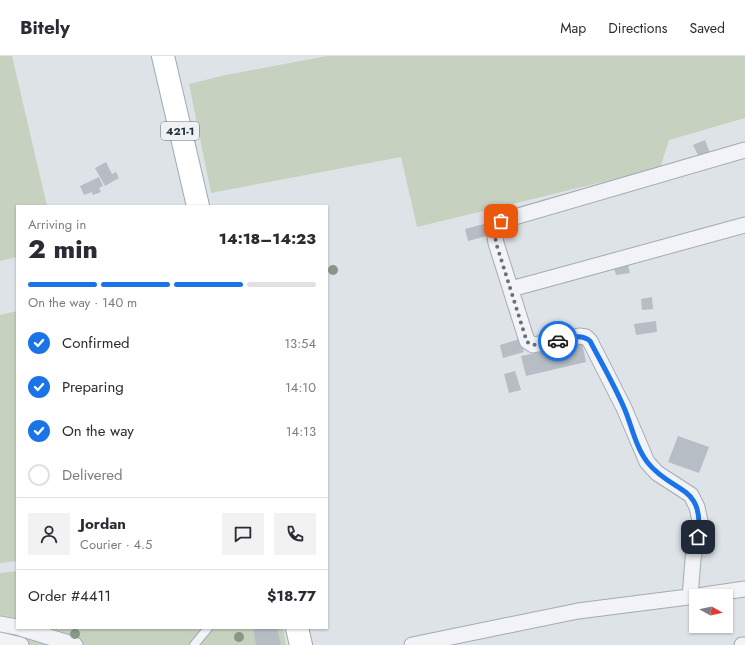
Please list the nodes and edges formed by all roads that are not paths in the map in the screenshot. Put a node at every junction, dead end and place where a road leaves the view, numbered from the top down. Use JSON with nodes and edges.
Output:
{"nodes":[{"id":1,"x":163,"y":56,"type":"edge"},
{"id":2,"x":745,"y":150,"type":"edge"},
{"id":3,"x":198,"y":205,"type":"edge"},
{"id":4,"x":745,"y":225,"type":"edge"},
{"id":5,"x":511,"y":289,"type":"junction"},
{"id":6,"x":694,"y":589,"type":"edge"},
{"id":7,"x":745,"y":590,"type":"edge"},
{"id":8,"x":733,"y":591,"type":"edge"},
{"id":9,"x":689,"y":597,"type":"edge"},
{"id":10,"x":0,"y":624,"type":"edge"},
{"id":11,"x":16,"y":627,"type":"edge"},
{"id":12,"x":23,"y":629,"type":"edge"},
{"id":13,"x":207,"y":629,"type":"edge"},
{"id":14,"x":297,"y":629,"type":"edge"},
{"id":15,"x":0,"y":640,"type":"edge"},
{"id":16,"x":21,"y":645,"type":"edge"},
{"id":17,"x":75,"y":645,"type":"edge"},
{"id":18,"x":194,"y":645,"type":"edge"},
{"id":19,"x":301,"y":645,"type":"edge"},
{"id":20,"x":412,"y":645,"type":"edge"}],
"edges":[{"from":1,"to":3,"type":"main road","number":"421-1"},
{"from":2,"to":5,"type":"street"},
{"from":4,"to":5,"type":"street"},
{"from":5,"to":6,"type":"street"},
{"from":7,"to":8,"type":"street"},
{"from":9,"to":20,"type":"street"},
{"from":10,"to":11,"type":"street"},
{"from":12,"to":17,"type":"street"},
{"from":13,"to":18,"type":"lane"},
{"from":14,"to":19,"type":"main road"},
{"from":15,"to":16,"type":"street"}]}
